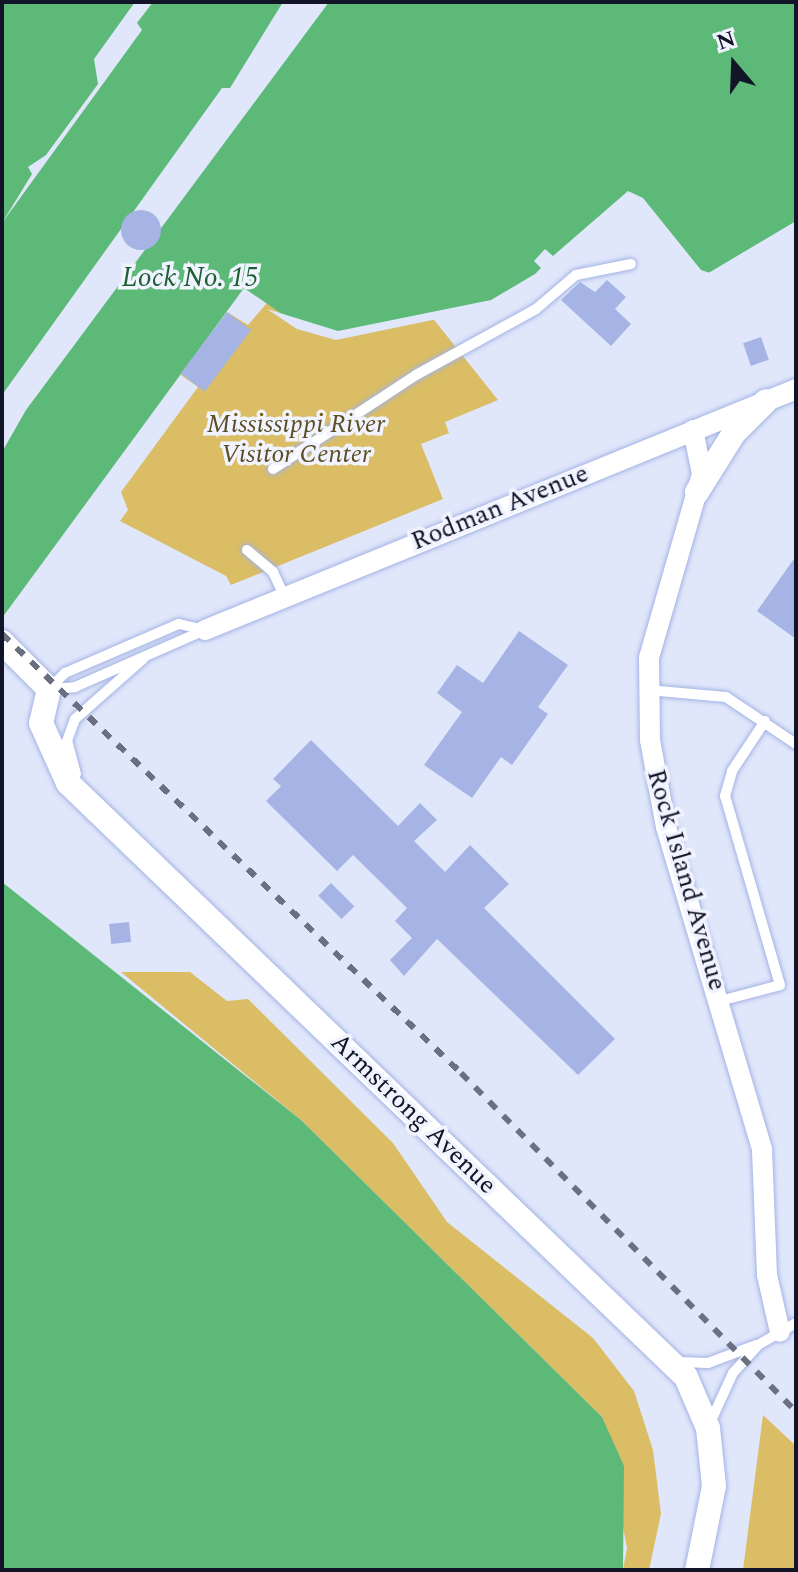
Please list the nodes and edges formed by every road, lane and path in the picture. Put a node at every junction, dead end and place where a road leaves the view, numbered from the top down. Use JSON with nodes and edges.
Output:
{"nodes":[{"id":1,"x":631,"y":264,"type":"dead end"},
{"id":2,"x":796,"y":389,"type":"edge"},
{"id":3,"x":766,"y":401,"type":"junction"},
{"id":4,"x":693,"y":430,"type":"junction"},
{"id":5,"x":273,"y":469,"type":"dead end"},
{"id":6,"x":697,"y":492,"type":"junction"},
{"id":7,"x":247,"y":550,"type":"dead end"},
{"id":8,"x":284,"y":596,"type":"junction"},
{"id":9,"x":205,"y":630,"type":"junction"},
{"id":10,"x":2,"y":642,"type":"edge"},
{"id":11,"x":143,"y":659,"type":"junction"},
{"id":12,"x":49,"y":689,"type":"junction"},
{"id":13,"x":648,"y":690,"type":"junction"},
{"id":14,"x":765,"y":721,"type":"junction"},
{"id":15,"x":796,"y":744,"type":"edge"},
{"id":16,"x":87,"y":802,"type":"junction"},
{"id":17,"x":720,"y":1001,"type":"junction"},
{"id":18,"x":788,"y":1327,"type":"edge"},
{"id":19,"x":758,"y":1345,"type":"junction"},
{"id":20,"x":672,"y":1360,"type":"junction"},
{"id":21,"x":708,"y":1428,"type":"junction"},
{"id":22,"x":697,"y":1570,"type":"edge"}],
"edges":[{"from":1,"to":5,"type":"lane"},
{"from":2,"to":3,"type":"street","name":"Rodman Avenue"},
{"from":3,"to":4,"type":"street","name":"Rodman Avenue"},
{"from":3,"to":6,"type":"street"},
{"from":4,"to":6,"type":"street","name":"Rock Island Avenue"},
{"from":4,"to":8,"type":"street","name":"Rodman Avenue"},
{"from":6,"to":13,"type":"street","name":"Rock Island Avenue"},
{"from":7,"to":8,"type":"lane"},
{"from":8,"to":9,"type":"street","name":"Rodman Avenue"},
{"from":9,"to":11,"type":"lane","name":"Rodman Avenue"},
{"from":9,"to":12,"type":"lane","name":"Rodman Avenue"},
{"from":10,"to":12,"type":"street"},
{"from":11,"to":12,"type":"lane","name":"Rodman Avenue"},
{"from":11,"to":16,"type":"lane","name":"Rodman Avenue"},
{"from":12,"to":16,"type":"street","name":"Armstrong Avenue"},
{"from":13,"to":14,"type":"lane"},
{"from":13,"to":17,"type":"street","name":"Rock Island Avenue"},
{"from":14,"to":15,"type":"lane"},
{"from":14,"to":17,"type":"lane"},
{"from":16,"to":20,"type":"street","name":"Armstrong Avenue"},
{"from":17,"to":18,"type":"street","name":"Rock Island Avenue"},
{"from":18,"to":19,"type":"lane"},
{"from":19,"to":20,"type":"lane"},
{"from":19,"to":21,"type":"lane"},
{"from":20,"to":21,"type":"street","name":"Armstrong Avenue"},
{"from":21,"to":22,"type":"street","name":"Armstrong Avenue"}]}
